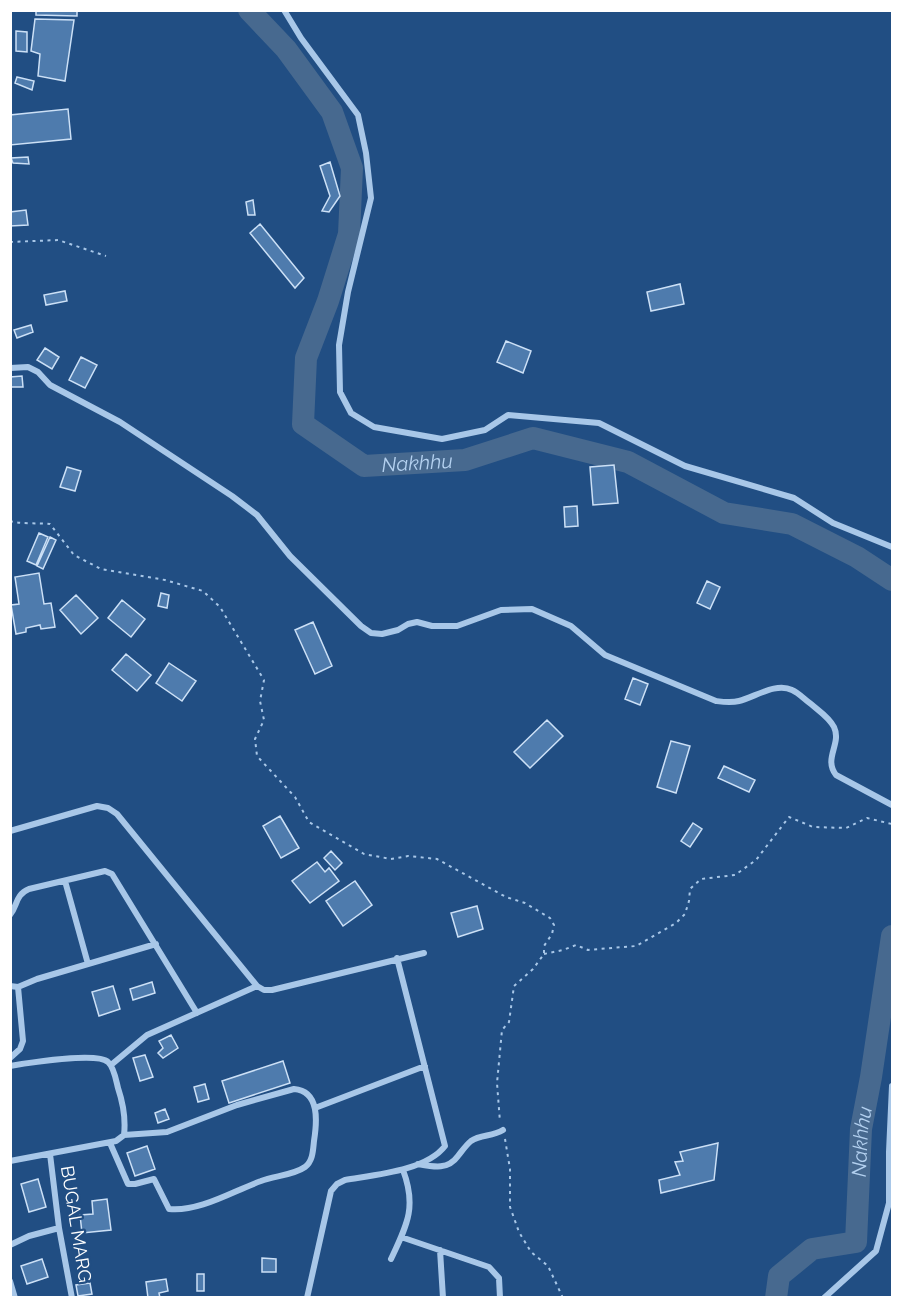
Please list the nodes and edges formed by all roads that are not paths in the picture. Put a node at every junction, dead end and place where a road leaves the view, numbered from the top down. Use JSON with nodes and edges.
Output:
{"nodes":[{"id":1,"x":284,"y":10,"type":"edge"},
{"id":2,"x":10,"y":368,"type":"edge"},
{"id":3,"x":892,"y":547,"type":"edge"},
{"id":4,"x":892,"y":805,"type":"edge"},
{"id":5,"x":10,"y":831,"type":"edge"},
{"id":6,"x":65,"y":880,"type":"junction"},
{"id":7,"x":10,"y":915,"type":"edge"},
{"id":8,"x":156,"y":944,"type":"junction"},
{"id":9,"x":424,"y":953,"type":"dead end"},
{"id":10,"x":397,"y":958,"type":"junction"},
{"id":11,"x":88,"y":964,"type":"junction"},
{"id":12,"x":14,"y":986,"type":"edge"},
{"id":13,"x":256,"y":986,"type":"junction"},
{"id":14,"x":197,"y":1012,"type":"junction"},
{"id":15,"x":10,"y":1058,"type":"edge"},
{"id":16,"x":111,"y":1065,"type":"junction"},
{"id":17,"x":425,"y":1065,"type":"junction"},
{"id":18,"x":10,"y":1066,"type":"edge"},
{"id":19,"x":892,"y":1086,"type":"edge"},
{"id":20,"x":315,"y":1108,"type":"junction"},
{"id":21,"x":503,"y":1130,"type":"road end"},
{"id":22,"x":124,"y":1134,"type":"junction"},
{"id":23,"x":110,"y":1143,"type":"junction"},
{"id":24,"x":50,"y":1154,"type":"junction"},
{"id":25,"x":10,"y":1161,"type":"edge"},
{"id":26,"x":418,"y":1164,"type":"junction"},
{"id":27,"x":403,"y":1170,"type":"junction"},
{"id":28,"x":59,"y":1228,"type":"junction"},
{"id":29,"x":401,"y":1237,"type":"junction"},
{"id":30,"x":10,"y":1245,"type":"edge"},
{"id":31,"x":440,"y":1250,"type":"junction"},
{"id":32,"x":391,"y":1259,"type":"dead end"},
{"id":33,"x":10,"y":1281,"type":"edge"},
{"id":34,"x":15,"y":1298,"type":"edge"},
{"id":35,"x":72,"y":1298,"type":"edge"},
{"id":36,"x":307,"y":1298,"type":"edge"},
{"id":37,"x":443,"y":1298,"type":"edge"},
{"id":38,"x":500,"y":1298,"type":"edge"},
{"id":39,"x":824,"y":1298,"type":"edge"}],
"edges":[{"from":1,"to":3,"type":"street"},
{"from":2,"to":4,"type":"street"},
{"from":5,"to":13,"type":"street"},
{"from":6,"to":7,"type":"street"},
{"from":6,"to":8,"type":"street"},
{"from":6,"to":11,"type":"street"},
{"from":8,"to":11,"type":"street"},
{"from":8,"to":14,"type":"street"},
{"from":9,"to":10,"type":"street"},
{"from":10,"to":13,"type":"street"},
{"from":10,"to":17,"type":"street"},
{"from":11,"to":12,"type":"street"},
{"from":12,"to":15,"type":"street"},
{"from":13,"to":14,"type":"street"},
{"from":14,"to":16,"type":"street"},
{"from":16,"to":18,"type":"street"},
{"from":16,"to":22,"type":"street"},
{"from":17,"to":20,"type":"street"},
{"from":17,"to":26,"type":"street"},
{"from":19,"to":39,"type":"street"},
{"from":20,"to":22,"type":"street"},
{"from":20,"to":23,"type":"street"},
{"from":21,"to":26,"type":"street"},
{"from":22,"to":23,"type":"street"},
{"from":23,"to":24,"type":"street"},
{"from":24,"to":25,"type":"street"},
{"from":24,"to":28,"type":"street","name":"BUGAL MARG"},
{"from":26,"to":27,"type":"street"},
{"from":27,"to":29,"type":"street"},
{"from":27,"to":36,"type":"street"},
{"from":28,"to":30,"type":"street"},
{"from":28,"to":35,"type":"street","name":"BUGAL MARG"},
{"from":29,"to":31,"type":"street"},
{"from":29,"to":32,"type":"street"},
{"from":31,"to":37,"type":"street"},
{"from":31,"to":38,"type":"street"},
{"from":33,"to":34,"type":"street"}]}
